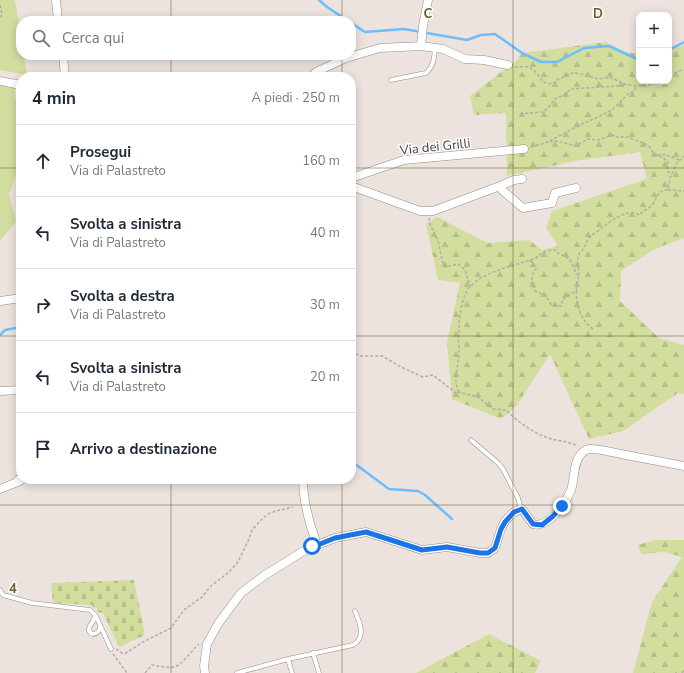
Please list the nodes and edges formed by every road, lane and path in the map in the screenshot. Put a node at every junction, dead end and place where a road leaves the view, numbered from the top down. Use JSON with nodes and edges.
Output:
{"nodes":[{"id":1,"x":56,"y":0,"type":"edge"},
{"id":2,"x":428,"y":0,"type":"edge"},
{"id":3,"x":0,"y":5,"type":"edge"},
{"id":4,"x":1,"y":11,"type":"edge"},
{"id":5,"x":58,"y":16,"type":"edge"},
{"id":6,"x":0,"y":19,"type":"edge"},
{"id":7,"x":421,"y":46,"type":"junction"},
{"id":8,"x":435,"y":48,"type":"junction"},
{"id":9,"x":356,"y":55,"type":"edge"},
{"id":10,"x":63,"y":60,"type":"edge"},
{"id":11,"x":342,"y":60,"type":"edge"},
{"id":12,"x":510,"y":66,"type":"joint"},
{"id":13,"x":684,"y":70,"type":"edge"},
{"id":14,"x":65,"y":72,"type":"edge"},
{"id":15,"x":316,"y":72,"type":"edge"},
{"id":16,"x":672,"y":74,"type":"edge"},
{"id":17,"x":391,"y":80,"type":"dead end"},
{"id":18,"x":0,"y":81,"type":"edge"},
{"id":19,"x":16,"y":84,"type":"edge"},
{"id":20,"x":624,"y":84,"type":"junction"},
{"id":21,"x":650,"y":84,"type":"edge"},
{"id":22,"x":637,"y":86,"type":"junction"},
{"id":23,"x":520,"y":114,"type":"dead end"},
{"id":24,"x":550,"y":141,"type":"junction"},
{"id":25,"x":524,"y":150,"type":"joint"},
{"id":26,"x":657,"y":155,"type":"junction"},
{"id":27,"x":684,"y":156,"type":"edge"},
{"id":28,"x":680,"y":160,"type":"junction"},
{"id":29,"x":671,"y":175,"type":"junction"},
{"id":30,"x":356,"y":176,"type":"edge"},
{"id":31,"x":522,"y":179,"type":"dead end"},
{"id":32,"x":500,"y":186,"type":"junction"},
{"id":33,"x":356,"y":188,"type":"edge"},
{"id":34,"x":576,"y":188,"type":"dead end"},
{"id":35,"x":668,"y":190,"type":"junction"},
{"id":36,"x":684,"y":191,"type":"edge"},
{"id":37,"x":429,"y":211,"type":"junction"},
{"id":38,"x":530,"y":260,"type":"junction"},
{"id":39,"x":579,"y":275,"type":"junction"},
{"id":40,"x":470,"y":286,"type":"junction"},
{"id":41,"x":577,"y":290,"type":"junction"},
{"id":42,"x":16,"y":299,"type":"edge"},
{"id":43,"x":0,"y":301,"type":"edge"},
{"id":44,"x":594,"y":330,"type":"dead end"},
{"id":45,"x":356,"y":354,"type":"edge"},
{"id":46,"x":16,"y":390,"type":"edge"},
{"id":47,"x":0,"y":391,"type":"edge"},
{"id":48,"x":459,"y":392,"type":"junction"},
{"id":49,"x":471,"y":440,"type":"dead end"},
{"id":50,"x":585,"y":451,"type":"junction"},
{"id":51,"x":684,"y":466,"type":"edge"},
{"id":52,"x":16,"y":479,"type":"edge"},
{"id":53,"x":0,"y":484,"type":"edge"},
{"id":54,"x":16,"y":484,"type":"edge"},
{"id":55,"x":303,"y":484,"type":"edge"},
{"id":56,"x":0,"y":490,"type":"edge"},
{"id":57,"x":293,"y":507,"type":"dead end"},
{"id":58,"x":521,"y":510,"type":"junction"},
{"id":59,"x":315,"y":544,"type":"junction"},
{"id":60,"x":0,"y":593,"type":"edge"},
{"id":61,"x":355,"y":611,"type":"dead end"},
{"id":62,"x":95,"y":614,"type":"junction"},
{"id":63,"x":99,"y":622,"type":"junction"},
{"id":64,"x":208,"y":641,"type":"junction"},
{"id":65,"x":111,"y":649,"type":"junction"},
{"id":66,"x":313,"y":653,"type":"junction"},
{"id":67,"x":288,"y":659,"type":"junction"},
{"id":68,"x":684,"y":670,"type":"edge"},
{"id":69,"x":127,"y":673,"type":"edge"},
{"id":70,"x":145,"y":673,"type":"edge"},
{"id":71,"x":205,"y":673,"type":"edge"},
{"id":72,"x":237,"y":673,"type":"edge"},
{"id":73,"x":292,"y":673,"type":"edge"},
{"id":74,"x":319,"y":673,"type":"edge"},
{"id":75,"x":682,"y":673,"type":"edge"}],
"edges":[{"from":1,"to":5,"type":"street"},
{"from":2,"to":7,"type":"street"},
{"from":3,"to":4,"type":"path"},
{"from":4,"to":6,"type":"path"},
{"from":7,"to":8,"type":"street"},
{"from":7,"to":9,"type":"street"},
{"from":8,"to":12,"type":"street"},
{"from":8,"to":17,"type":"lane"},
{"from":10,"to":14,"type":"street"},
{"from":11,"to":15,"type":"street"},
{"from":12,"to":20,"type":"path"},
{"from":13,"to":16,"type":"path"},
{"from":18,"to":19,"type":"street"},
{"from":20,"to":22,"type":"path"},
{"from":20,"to":23,"type":"path"},
{"from":21,"to":22,"type":"path"},
{"from":22,"to":24,"type":"path"},
{"from":24,"to":25,"type":"path"},
{"from":24,"to":26,"type":"path"},
{"from":25,"to":30,"type":"street","name":"Via dei Grilli"},
{"from":26,"to":28,"type":"path"},
{"from":26,"to":29,"type":"path"},
{"from":27,"to":28,"type":"path"},
{"from":28,"to":29,"type":"path"},
{"from":29,"to":35,"type":"path"},
{"from":31,"to":32,"type":"street"},
{"from":32,"to":34,"type":"street"},
{"from":32,"to":37,"type":"street"},
{"from":33,"to":37,"type":"street"},
{"from":35,"to":36,"type":"path"},
{"from":35,"to":39,"type":"path"},
{"from":37,"to":40,"type":"path"},
{"from":38,"to":39,"type":"path"},
{"from":38,"to":40,"type":"path"},
{"from":38,"to":41,"type":"path"},
{"from":39,"to":41,"type":"path"},
{"from":40,"to":48,"type":"path"},
{"from":41,"to":44,"type":"path"},
{"from":42,"to":43,"type":"street"},
{"from":45,"to":48,"type":"path"},
{"from":46,"to":47,"type":"street"},
{"from":48,"to":50,"type":"path"},
{"from":49,"to":58,"type":"lane"},
{"from":50,"to":51,"type":"street"},
{"from":50,"to":58,"type":"street"},
{"from":52,"to":53,"type":"street"},
{"from":54,"to":56,"type":"street"},
{"from":55,"to":59,"type":"street"},
{"from":57,"to":65,"type":"path"},
{"from":58,"to":59,"type":"street"},
{"from":59,"to":64,"type":"street"},
{"from":60,"to":62,"type":"lane"},
{"from":61,"to":66,"type":"lane"},
{"from":62,"to":63,"type":"lane"},
{"from":62,"to":63,"type":"lane"},
{"from":63,"to":65,"type":"lane"},
{"from":64,"to":70,"type":"path"},
{"from":64,"to":71,"type":"street"},
{"from":65,"to":69,"type":"path"},
{"from":66,"to":67,"type":"lane"},
{"from":66,"to":74,"type":"lane"},
{"from":67,"to":72,"type":"lane"},
{"from":67,"to":73,"type":"lane"},
{"from":68,"to":75,"type":"path"}]}
